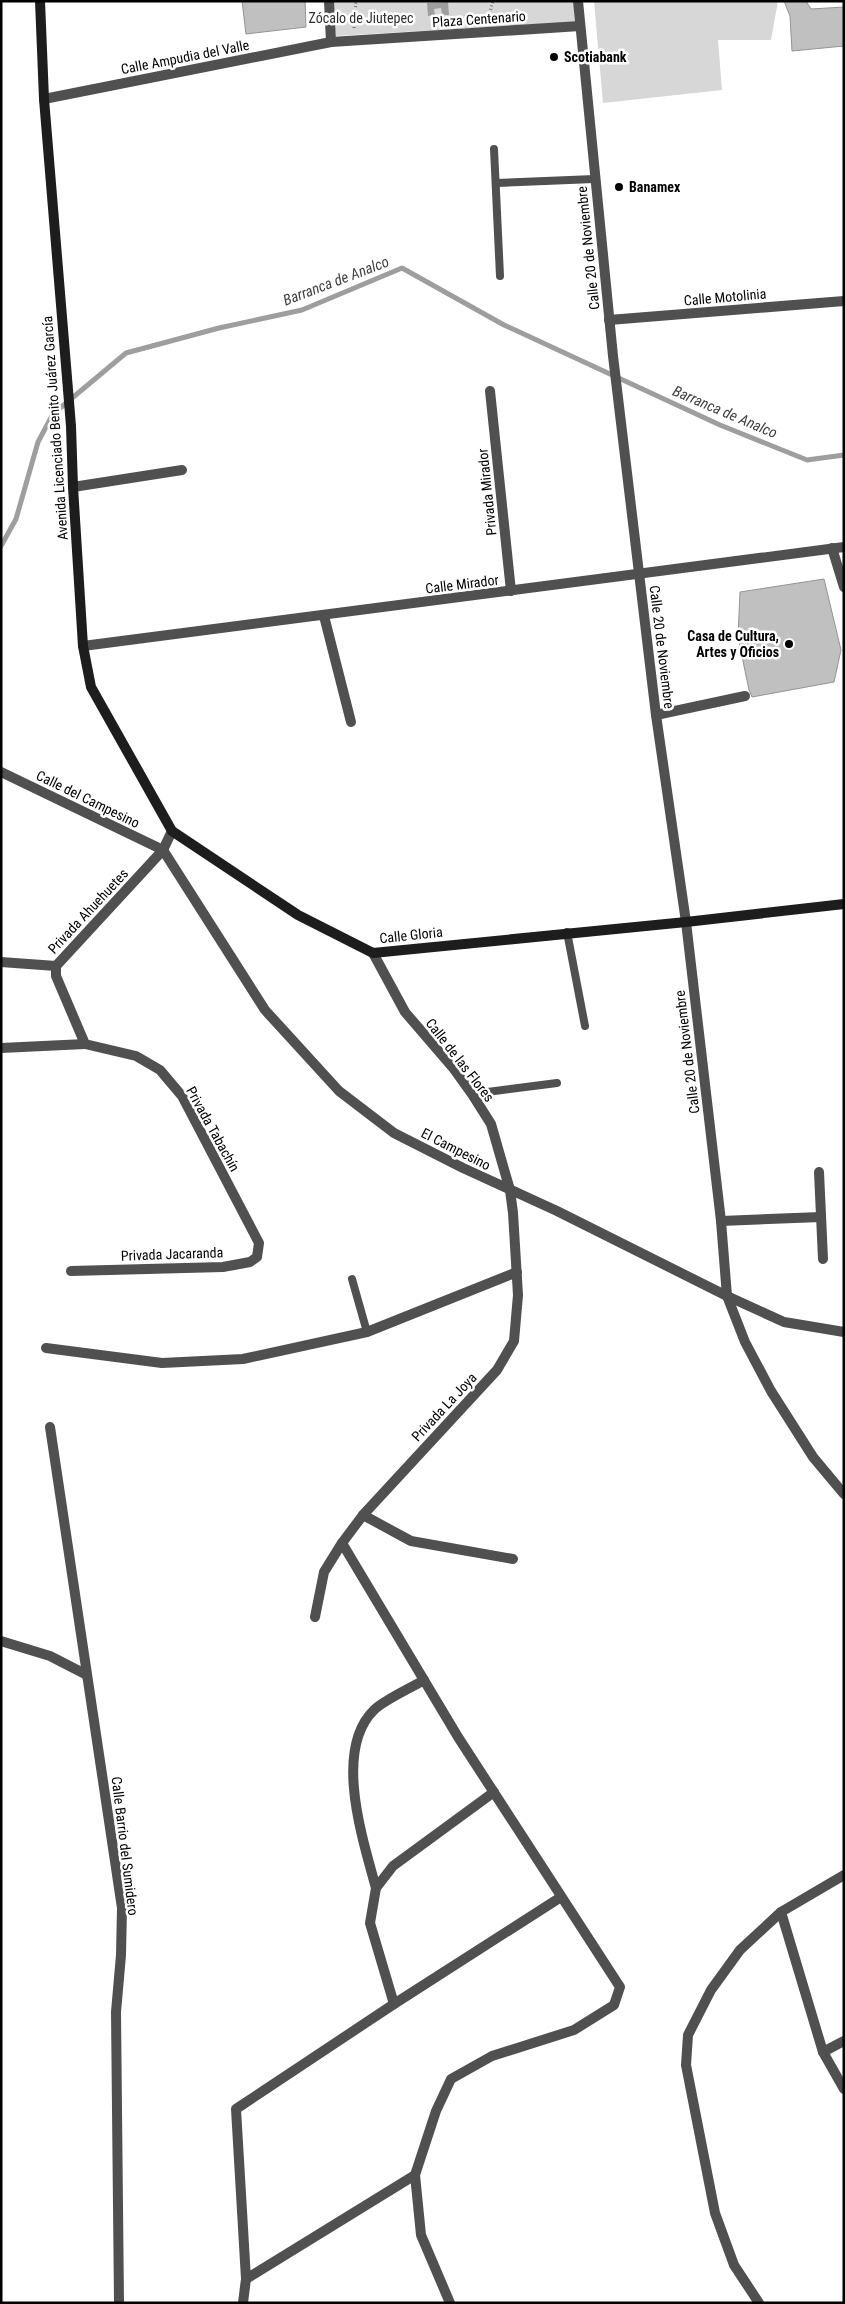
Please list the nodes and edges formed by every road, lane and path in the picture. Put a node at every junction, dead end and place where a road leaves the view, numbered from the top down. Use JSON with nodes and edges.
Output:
{"nodes":[{"id":1,"x":40,"y":1,"type":"edge"},
{"id":2,"x":329,"y":1,"type":"edge"},
{"id":3,"x":356,"y":1,"type":"edge"},
{"id":4,"x":578,"y":1,"type":"edge"},
{"id":5,"x":580,"y":26,"type":"junction"},
{"id":6,"x":353,"y":41,"type":"junction"},
{"id":7,"x":331,"y":42,"type":"junction"},
{"id":8,"x":44,"y":100,"type":"junction"},
{"id":9,"x":494,"y":149,"type":"dead end"},
{"id":10,"x":594,"y":178,"type":"junction"},
{"id":11,"x":496,"y":183,"type":"junction"},
{"id":12,"x":500,"y":276,"type":"dead end"},
{"id":13,"x":844,"y":301,"type":"edge"},
{"id":14,"x":609,"y":320,"type":"junction"},
{"id":15,"x":490,"y":391,"type":"dead end"},
{"id":16,"x":182,"y":470,"type":"dead end"},
{"id":17,"x":72,"y":487,"type":"junction"},
{"id":18,"x":844,"y":547,"type":"edge"},
{"id":19,"x":832,"y":548,"type":"junction"},
{"id":20,"x":639,"y":575,"type":"junction"},
{"id":21,"x":844,"y":586,"type":"edge"},
{"id":22,"x":511,"y":591,"type":"junction"},
{"id":23,"x":324,"y":616,"type":"junction"},
{"id":24,"x":84,"y":646,"type":"junction"},
{"id":25,"x":745,"y":696,"type":"dead end"},
{"id":26,"x":656,"y":714,"type":"junction"},
{"id":27,"x":351,"y":722,"type":"dead end"},
{"id":28,"x":1,"y":772,"type":"edge"},
{"id":29,"x":172,"y":832,"type":"junction"},
{"id":30,"x":163,"y":850,"type":"junction"},
{"id":31,"x":844,"y":904,"type":"edge"},
{"id":32,"x":686,"y":922,"type":"junction"},
{"id":33,"x":567,"y":932,"type":"junction"},
{"id":34,"x":373,"y":953,"type":"junction"},
{"id":35,"x":1,"y":962,"type":"edge"},
{"id":36,"x":56,"y":966,"type":"junction"},
{"id":37,"x":585,"y":1026,"type":"dead end"},
{"id":38,"x":85,"y":1044,"type":"junction"},
{"id":39,"x":1,"y":1048,"type":"edge"},
{"id":40,"x":557,"y":1083,"type":"dead end"},
{"id":41,"x":472,"y":1094,"type":"junction"},
{"id":42,"x":819,"y":1172,"type":"dead end"},
{"id":43,"x":510,"y":1190,"type":"junction"},
{"id":44,"x":822,"y":1217,"type":"junction"},
{"id":45,"x":721,"y":1221,"type":"junction"},
{"id":46,"x":259,"y":1243,"type":"joint"},
{"id":47,"x":823,"y":1258,"type":"dead end"},
{"id":48,"x":71,"y":1270,"type":"dead end"},
{"id":49,"x":517,"y":1272,"type":"junction"},
{"id":50,"x":352,"y":1279,"type":"dead end"},
{"id":51,"x":727,"y":1296,"type":"junction"},
{"id":52,"x":367,"y":1332,"type":"junction"},
{"id":53,"x":844,"y":1332,"type":"edge"},
{"id":54,"x":46,"y":1348,"type":"dead end"},
{"id":55,"x":50,"y":1427,"type":"dead end"},
{"id":56,"x":844,"y":1494,"type":"edge"},
{"id":57,"x":363,"y":1515,"type":"junction"},
{"id":58,"x":342,"y":1543,"type":"junction"},
{"id":59,"x":513,"y":1559,"type":"dead end"},
{"id":60,"x":315,"y":1617,"type":"dead end"},
{"id":61,"x":1,"y":1641,"type":"edge"},
{"id":62,"x":87,"y":1675,"type":"junction"},
{"id":63,"x":424,"y":1680,"type":"junction"},
{"id":64,"x":494,"y":1792,"type":"junction"},
{"id":65,"x":844,"y":1875,"type":"edge"},
{"id":66,"x":376,"y":1888,"type":"junction"},
{"id":67,"x":561,"y":1897,"type":"junction"},
{"id":68,"x":781,"y":1912,"type":"junction"},
{"id":69,"x":394,"y":2004,"type":"junction"},
{"id":70,"x":844,"y":2041,"type":"edge"},
{"id":71,"x":823,"y":2052,"type":"junction"},
{"id":72,"x":844,"y":2089,"type":"edge"},
{"id":73,"x":415,"y":2176,"type":"junction"},
{"id":74,"x":246,"y":2279,"type":"junction"},
{"id":75,"x":119,"y":2303,"type":"edge"},
{"id":76,"x":243,"y":2303,"type":"edge"},
{"id":77,"x":450,"y":2303,"type":"edge"},
{"id":78,"x":759,"y":2303,"type":"edge"}],
"edges":[{"from":1,"to":8,"type":"main road","name":"Avenida Licenciado Benito Juárez García"},
{"from":2,"to":7,"type":"street"},
{"from":3,"to":6,"type":"path"},
{"from":4,"to":5,"type":"street","name":"Calle 20 de Noviembre"},
{"from":5,"to":6,"type":"street","name":"Plaza Centenario"},
{"from":5,"to":10,"type":"street","name":"Calle 20 de Noviembre"},
{"from":6,"to":7,"type":"street","name":"Plaza Centenario"},
{"from":7,"to":8,"type":"street","name":"Calle Ampudia del Valle"},
{"from":8,"to":17,"type":"main road","name":"Avenida Licenciado Benito Juárez García"},
{"from":9,"to":11,"type":"lane"},
{"from":10,"to":11,"type":"lane"},
{"from":10,"to":14,"type":"street","name":"Calle 20 de Noviembre"},
{"from":11,"to":12,"type":"lane"},
{"from":13,"to":14,"type":"street","name":"Calle Motolinia"},
{"from":14,"to":20,"type":"street","name":"Calle 20 de Noviembre"},
{"from":15,"to":22,"type":"street","name":"Privada Mirador"},
{"from":16,"to":17,"type":"street"},
{"from":17,"to":24,"type":"main road","name":"Avenida Licenciado Benito Juárez García"},
{"from":18,"to":19,"type":"street","name":"Calle Mirador"},
{"from":19,"to":20,"type":"street","name":"Calle Mirador"},
{"from":19,"to":21,"type":"street"},
{"from":20,"to":22,"type":"street","name":"Calle Mirador"},
{"from":20,"to":26,"type":"street","name":"Calle 20 de Noviembre"},
{"from":22,"to":23,"type":"street","name":"Calle Mirador"},
{"from":23,"to":24,"type":"street","name":"Calle Mirador"},
{"from":23,"to":27,"type":"street"},
{"from":24,"to":29,"type":"main road","name":"Avenida Licenciado Benito Juárez García"},
{"from":25,"to":26,"type":"street"},
{"from":26,"to":32,"type":"street","name":"Calle 20 de Noviembre"},
{"from":28,"to":30,"type":"street","name":"Calle del Campesino"},
{"from":29,"to":30,"type":"street","name":"Privada Ahuehuetes"},
{"from":29,"to":34,"type":"main road","name":"Calle Gloria"},
{"from":30,"to":36,"type":"street","name":"Privada Ahuehuetes"},
{"from":30,"to":43,"type":"street","name":"El Campesino"},
{"from":31,"to":32,"type":"main road","name":"Calle Gloria"},
{"from":32,"to":33,"type":"main road","name":"Calle Gloria"},
{"from":32,"to":45,"type":"street","name":"Calle 20 de Noviembre"},
{"from":33,"to":34,"type":"main road","name":"Calle Gloria"},
{"from":33,"to":37,"type":"lane"},
{"from":34,"to":41,"type":"street","name":"Calle de las Flores"},
{"from":35,"to":36,"type":"street","name":"Privada Ahuehuetes"},
{"from":36,"to":38,"type":"street"},
{"from":38,"to":39,"type":"street","name":"Privada Tabachín"},
{"from":38,"to":46,"type":"street","name":"Privada Tabachín"},
{"from":40,"to":41,"type":"lane"},
{"from":41,"to":43,"type":"street","name":"Calle de las Flores"},
{"from":42,"to":44,"type":"street"},
{"from":43,"to":49,"type":"street","name":"Privada La Joya"},
{"from":43,"to":51,"type":"street","name":"El Campesino"},
{"from":44,"to":45,"type":"street"},
{"from":44,"to":47,"type":"street"},
{"from":45,"to":51,"type":"street","name":"Calle 20 de Noviembre"},
{"from":46,"to":48,"type":"street","name":"Privada Jacaranda"},
{"from":49,"to":52,"type":"street"},
{"from":49,"to":57,"type":"street","name":"Privada La Joya"},
{"from":50,"to":52,"type":"lane"},
{"from":51,"to":53,"type":"street","name":"El Campesino"},
{"from":51,"to":56,"type":"street","name":"Calle 20 de Noviembre"},
{"from":52,"to":54,"type":"street"},
{"from":55,"to":62,"type":"street","name":"Calle Barrio del Sumidero"},
{"from":57,"to":58,"type":"street","name":"Privada La Joya"},
{"from":57,"to":59,"type":"street"},
{"from":58,"to":60,"type":"street","name":"Privada La Joya"},
{"from":58,"to":63,"type":"street"},
{"from":61,"to":62,"type":"street"},
{"from":62,"to":75,"type":"street","name":"Calle Barrio del Sumidero"},
{"from":63,"to":64,"type":"street"},
{"from":63,"to":66,"type":"street"},
{"from":64,"to":66,"type":"street"},
{"from":64,"to":67,"type":"street"},
{"from":65,"to":68,"type":"street"},
{"from":66,"to":69,"type":"street"},
{"from":67,"to":69,"type":"street"},
{"from":67,"to":73,"type":"street"},
{"from":68,"to":71,"type":"street"},
{"from":68,"to":78,"type":"street"},
{"from":69,"to":74,"type":"street"},
{"from":70,"to":71,"type":"street"},
{"from":71,"to":72,"type":"street"},
{"from":73,"to":74,"type":"street"},
{"from":73,"to":77,"type":"street"},
{"from":74,"to":76,"type":"street"}]}
